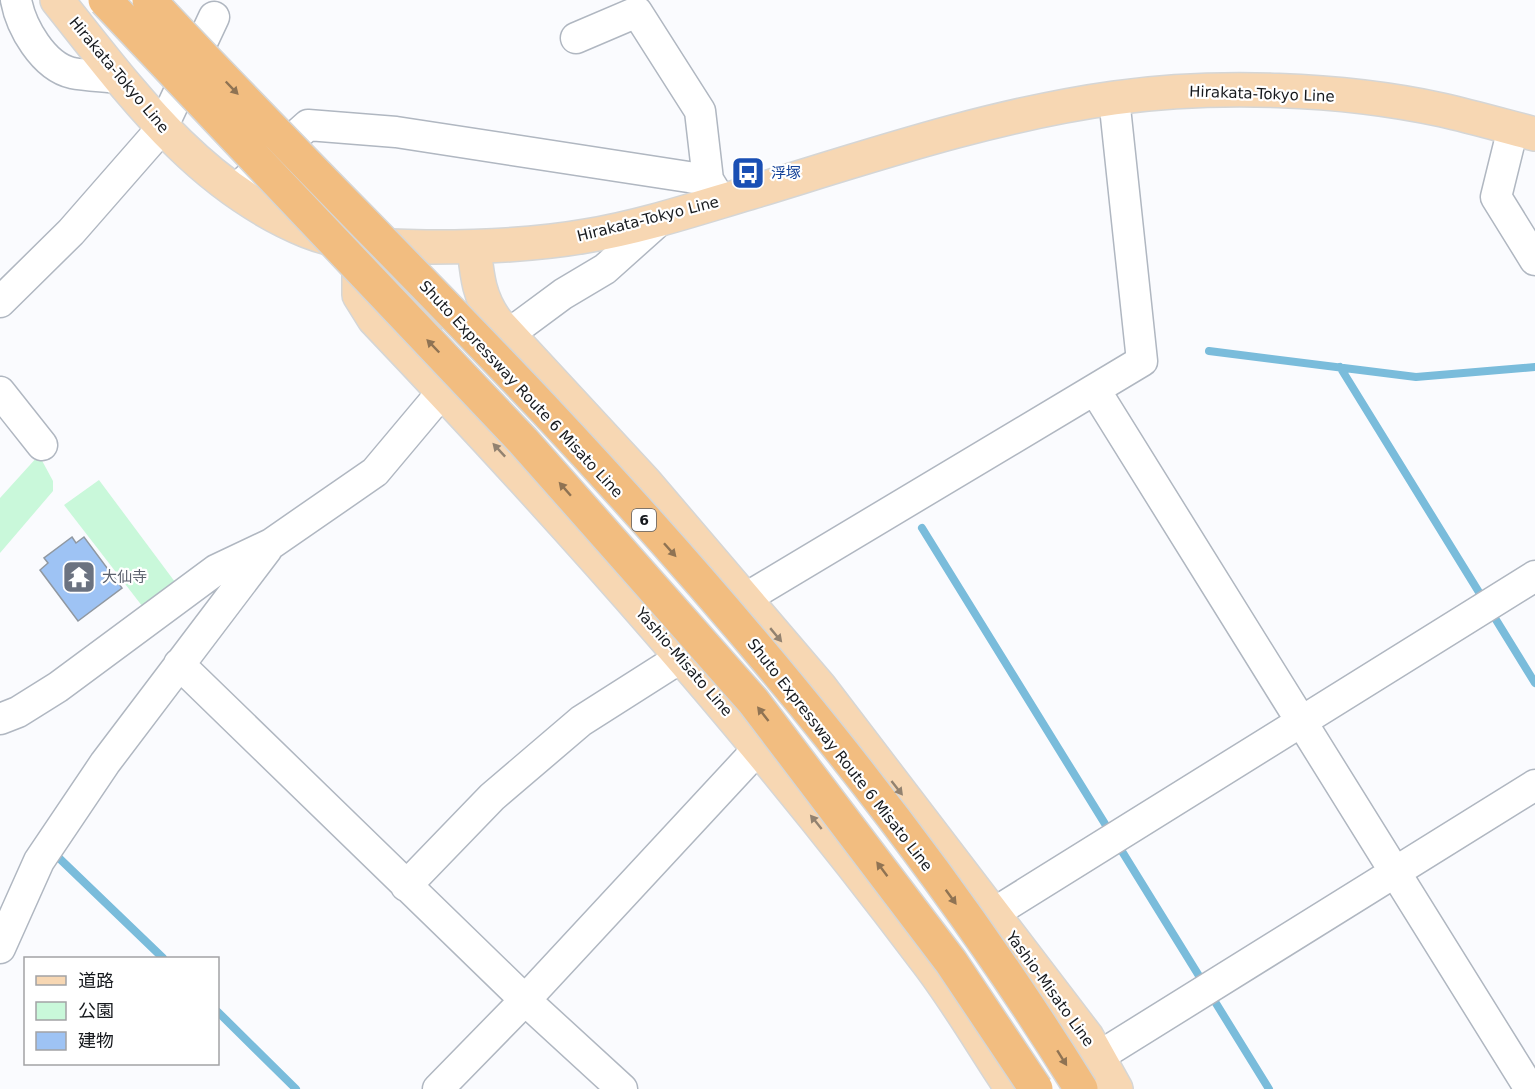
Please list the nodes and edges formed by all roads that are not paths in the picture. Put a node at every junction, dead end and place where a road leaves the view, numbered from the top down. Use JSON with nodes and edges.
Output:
{"nodes":[{"id":1,"x":16,"y":0,"type":"edge"},
{"id":2,"x":57,"y":0,"type":"edge"},
{"id":3,"x":105,"y":0,"type":"edge"},
{"id":4,"x":149,"y":0,"type":"edge"},
{"id":5,"x":214,"y":17,"type":"dead end"},
{"id":6,"x":576,"y":38,"type":"dead end"},
{"id":7,"x":119,"y":78,"type":"junction"},
{"id":8,"x":1114,"y":98,"type":"junction"},
{"id":9,"x":162,"y":128,"type":"junction"},
{"id":10,"x":1524,"y":131,"type":"edge"},
{"id":11,"x":715,"y":190,"type":"junction"},
{"id":12,"x":234,"y":191,"type":"junction"},
{"id":13,"x":662,"y":218,"type":"junction"},
{"id":14,"x":359,"y":246,"type":"junction"},
{"id":15,"x":474,"y":247,"type":"junction"},
{"id":16,"x":1535,"y":260,"type":"edge"},
{"id":17,"x":0,"y":302,"type":"edge"},
{"id":18,"x":509,"y":334,"type":"junction"},
{"id":19,"x":1095,"y":390,"type":"junction"},
{"id":20,"x":442,"y":391,"type":"junction"},
{"id":21,"x":0,"y":392,"type":"edge"},
{"id":22,"x":588,"y":420,"type":"junction"},
{"id":23,"x":42,"y":445,"type":"dead end"},
{"id":24,"x":645,"y":482,"type":"junction"},
{"id":25,"x":578,"y":538,"type":"junction"},
{"id":26,"x":271,"y":544,"type":"junction"},
{"id":27,"x":1535,"y":576,"type":"edge"},
{"id":28,"x":746,"y":598,"type":"junction"},
{"id":29,"x":680,"y":658,"type":"junction"},
{"id":30,"x":179,"y":664,"type":"junction"},
{"id":31,"x":0,"y":719,"type":"edge"},
{"id":32,"x":1303,"y":721,"type":"junction"},
{"id":33,"x":758,"y":749,"type":"junction"},
{"id":34,"x":1535,"y":785,"type":"edge"},
{"id":35,"x":1396,"y":870,"type":"junction"},
{"id":36,"x":406,"y":886,"type":"junction"},
{"id":37,"x":995,"y":915,"type":"junction"},
{"id":38,"x":0,"y":948,"type":"edge"},
{"id":39,"x":927,"y":961,"type":"junction"},
{"id":40,"x":525,"y":1000,"type":"junction"},
{"id":41,"x":1098,"y":1057,"type":"junction"},
{"id":42,"x":438,"y":1089,"type":"edge"},
{"id":43,"x":622,"y":1089,"type":"edge"},
{"id":44,"x":1012,"y":1089,"type":"edge"},
{"id":45,"x":1036,"y":1089,"type":"edge"},
{"id":46,"x":1081,"y":1089,"type":"edge"},
{"id":47,"x":1116,"y":1089,"type":"edge"},
{"id":48,"x":1530,"y":1089,"type":"edge"}],
"edges":[{"from":1,"to":7,"type":"street"},
{"from":2,"to":7,"type":"main road","name":"Hirakata-Tokyo Line"},
{"from":45,"to":3,"type":"highway","number":"6","one_way":true,"bridge":true},
{"from":4,"to":46,"type":"highway","name":"Shuto Expressway Route 6 Misato Line","number":"6","one_way":true,"bridge":true},
{"from":5,"to":9,"type":"street"},
{"from":6,"to":11,"type":"street"},
{"from":7,"to":9,"type":"main road","name":"Hirakata-Tokyo Line"},
{"from":8,"to":10,"type":"main road","name":"Hirakata-Tokyo Line"},
{"from":8,"to":11,"type":"main road","name":"Hirakata-Tokyo Line"},
{"from":8,"to":19,"type":"street"},
{"from":9,"to":12,"type":"main road","name":"Hirakata-Tokyo Line"},
{"from":9,"to":17,"type":"street"},
{"from":10,"to":16,"type":"street"},
{"from":11,"to":12,"type":"street"},
{"from":11,"to":13,"type":"main road","name":"Hirakata-Tokyo Line"},
{"from":12,"to":14,"type":"main road","name":"Hirakata-Tokyo Line"},
{"from":13,"to":15,"type":"main road","name":"Hirakata-Tokyo Line"},
{"from":13,"to":18,"type":"street"},
{"from":14,"to":15,"type":"main road","name":"Hirakata-Tokyo Line"},
{"from":14,"to":20,"type":"main road","name":"Yashio-Misato Line"},
{"from":14,"to":22,"type":"main road"},
{"from":15,"to":18,"type":"main road","name":"Yashio-Misato Line"},
{"from":18,"to":22,"type":"main road","name":"Yashio-Misato Line"},
{"from":19,"to":28,"type":"street"},
{"from":19,"to":32,"type":"street"},
{"from":25,"to":20,"type":"main road","name":"Yashio-Misato Line","one_way":true},
{"from":20,"to":26,"type":"street"},
{"from":21,"to":23,"type":"street"},
{"from":22,"to":24,"type":"main road","name":"Yashio-Misato Line"},
{"from":24,"to":25,"type":"main road"},
{"from":24,"to":28,"type":"main road","name":"Yashio-Misato Line"},
{"from":25,"to":29,"type":"main road","name":"Yashio-Misato Line"},
{"from":26,"to":30,"type":"street"},
{"from":26,"to":31,"type":"street"},
{"from":27,"to":32,"type":"street"},
{"from":28,"to":37,"type":"main road","name":"Yashio-Misato Line","one_way":true},
{"from":29,"to":33,"type":"main road","name":"Yashio-Misato Line"},
{"from":29,"to":36,"type":"street"},
{"from":30,"to":36,"type":"street"},
{"from":30,"to":38,"type":"street"},
{"from":32,"to":35,"type":"street"},
{"from":32,"to":37,"type":"street"},
{"from":39,"to":33,"type":"main road","name":"Yashio-Misato Line","one_way":true},
{"from":33,"to":40,"type":"street"},
{"from":34,"to":35,"type":"street"},
{"from":35,"to":41,"type":"street"},
{"from":35,"to":48,"type":"street"},
{"from":36,"to":40,"type":"street"},
{"from":37,"to":39,"type":"street"},
{"from":37,"to":41,"type":"main road","name":"Yashio-Misato Line"},
{"from":39,"to":44,"type":"main road","name":"Yashio-Misato Line"},
{"from":40,"to":42,"type":"street"},
{"from":40,"to":43,"type":"street"},
{"from":41,"to":47,"type":"main road","name":"Yashio-Misato Line"}]}
